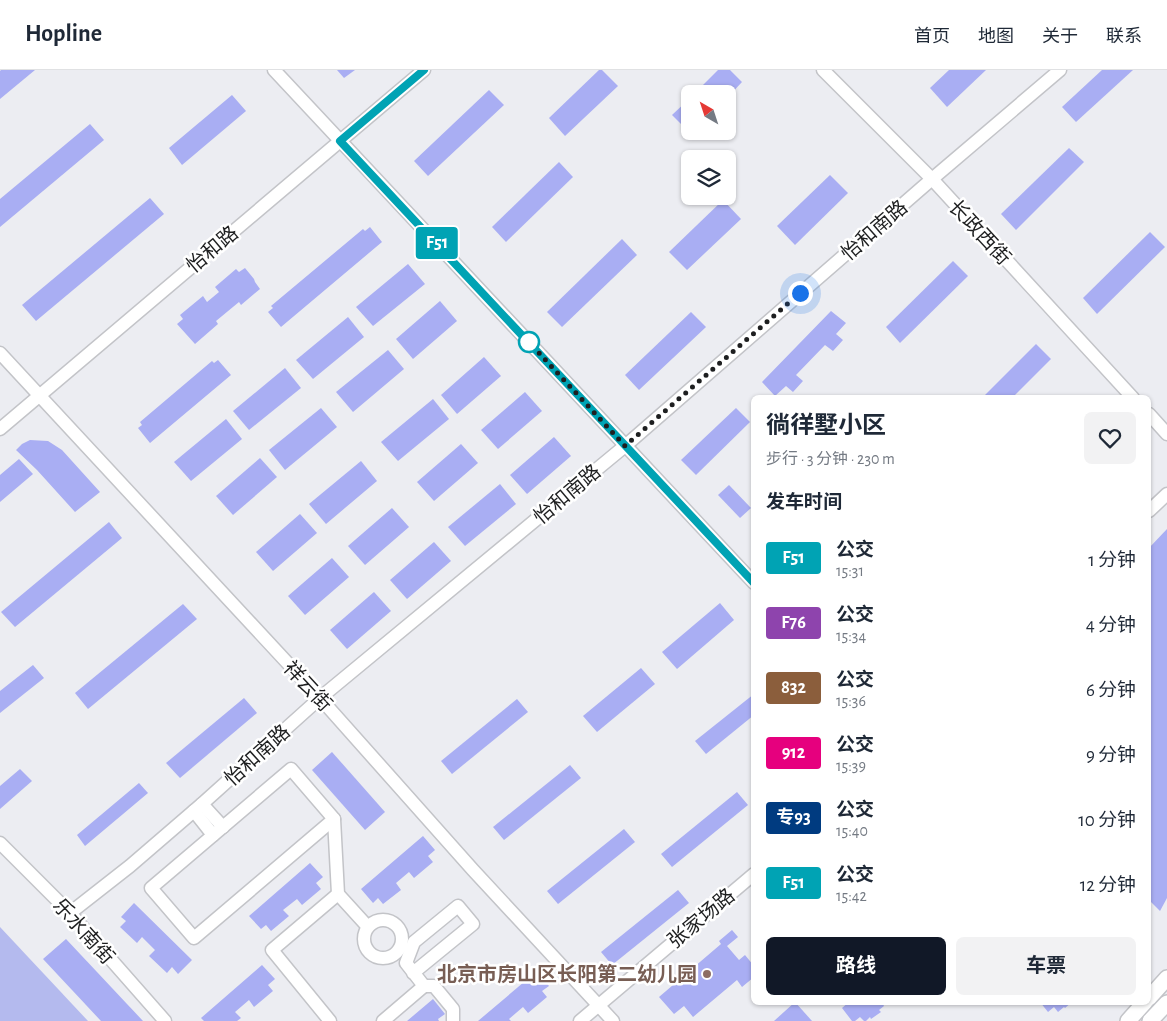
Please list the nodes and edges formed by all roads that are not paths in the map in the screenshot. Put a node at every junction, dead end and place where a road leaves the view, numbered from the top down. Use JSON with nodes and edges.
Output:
{"nodes":[{"id":1,"x":274,"y":70,"type":"edge"},
{"id":2,"x":424,"y":70,"type":"edge"},
{"id":3,"x":824,"y":70,"type":"edge"},
{"id":4,"x":1060,"y":70,"type":"edge"},
{"id":5,"x":340,"y":141,"type":"junction"},
{"id":6,"x":932,"y":179,"type":"junction"},
{"id":7,"x":0,"y":353,"type":"edge"},
{"id":8,"x":1130,"y":395,"type":"edge"},
{"id":9,"x":39,"y":396,"type":"junction"},
{"id":10,"x":1151,"y":416,"type":"edge"},
{"id":11,"x":0,"y":429,"type":"edge"},
{"id":12,"x":1167,"y":434,"type":"edge"},
{"id":13,"x":625,"y":446,"type":"junction"},
{"id":14,"x":1167,"y":494,"type":"edge"},
{"id":15,"x":1151,"y":509,"type":"edge"},
{"id":16,"x":751,"y":581,"type":"edge"},
{"id":17,"x":320,"y":698,"type":"junction"},
{"id":18,"x":198,"y":808,"type":"junction"},
{"id":19,"x":334,"y":819,"type":"junction"},
{"id":20,"x":223,"y":827,"type":"junction"},
{"id":21,"x":213,"y":835,"type":"junction"},
{"id":22,"x":0,"y":843,"type":"edge"},
{"id":23,"x":751,"y":877,"type":"edge"},
{"id":24,"x":338,"y":894,"type":"junction"},
{"id":25,"x":70,"y":913,"type":"junction"},
{"id":26,"x":368,"y":927,"type":"junction"},
{"id":27,"x":404,"y":952,"type":"junction"},
{"id":28,"x":413,"y":973,"type":"junction"},
{"id":29,"x":1167,"y":978,"type":"edge"},
{"id":30,"x":424,"y":986,"type":"junction"},
{"id":31,"x":1151,"y":995,"type":"edge"},
{"id":32,"x":1167,"y":1003,"type":"edge"},
{"id":33,"x":598,"y":1005,"type":"junction"},
{"id":34,"x":1141,"y":1005,"type":"edge"},
{"id":35,"x":1145,"y":1005,"type":"edge"},
{"id":36,"x":1152,"y":1019,"type":"edge"},
{"id":37,"x":165,"y":1021,"type":"edge"},
{"id":38,"x":330,"y":1021,"type":"edge"},
{"id":39,"x":383,"y":1021,"type":"edge"},
{"id":40,"x":453,"y":1021,"type":"edge"},
{"id":41,"x":580,"y":1021,"type":"edge"},
{"id":42,"x":613,"y":1021,"type":"edge"},
{"id":43,"x":1128,"y":1021,"type":"edge"}],
"edges":[{"from":1,"to":5,"type":"street"},
{"from":2,"to":5,"type":"street","name":"怡和路"},
{"from":3,"to":6,"type":"street","name":"长政西街"},
{"from":4,"to":6,"type":"street","name":"怡和南路"},
{"from":5,"to":9,"type":"street","name":"怡和路"},
{"from":5,"to":13,"type":"street"},
{"from":6,"to":8,"type":"street","name":"长政西街"},
{"from":6,"to":13,"type":"street","name":"怡和南路"},
{"from":7,"to":9,"type":"street","name":"祥云街"},
{"from":9,"to":11,"type":"street","name":"怡和路"},
{"from":9,"to":17,"type":"street","name":"祥云街"},
{"from":10,"to":12,"type":"street"},
{"from":13,"to":16,"type":"street"},
{"from":13,"to":17,"type":"street","name":"怡和南路"},
{"from":14,"to":15,"type":"street"},
{"from":17,"to":18,"type":"street","name":"怡和南路"},
{"from":17,"to":33,"type":"street","name":"祥云街"},
{"from":18,"to":20,"type":"street"},
{"from":18,"to":21,"type":"street"},
{"from":18,"to":25,"type":"street","name":"怡和南路"},
{"from":19,"to":20,"type":"street"},
{"from":19,"to":21,"type":"street"},
{"from":19,"to":24,"type":"street"},
{"from":20,"to":21,"type":"street"},
{"from":22,"to":25,"type":"street","name":"乐水南街"},
{"from":23,"to":33,"type":"street","name":"张家场路"},
{"from":24,"to":26,"type":"street"},
{"from":24,"to":38,"type":"street"},
{"from":25,"to":37,"type":"street","name":"乐水南街"},
{"from":26,"to":27,"type":"street"},
{"from":26,"to":27,"type":"street"},
{"from":27,"to":28,"type":"street"},
{"from":27,"to":28,"type":"street"},
{"from":28,"to":30,"type":"street"},
{"from":29,"to":31,"type":"main road"},
{"from":30,"to":39,"type":"street"},
{"from":30,"to":40,"type":"street"},
{"from":32,"to":36,"type":"main road"},
{"from":33,"to":41,"type":"street","name":"张家场路"},
{"from":33,"to":42,"type":"street","name":"祥云街"},
{"from":34,"to":43,"type":"main road"},
{"from":35,"to":36,"type":"street"}]}
